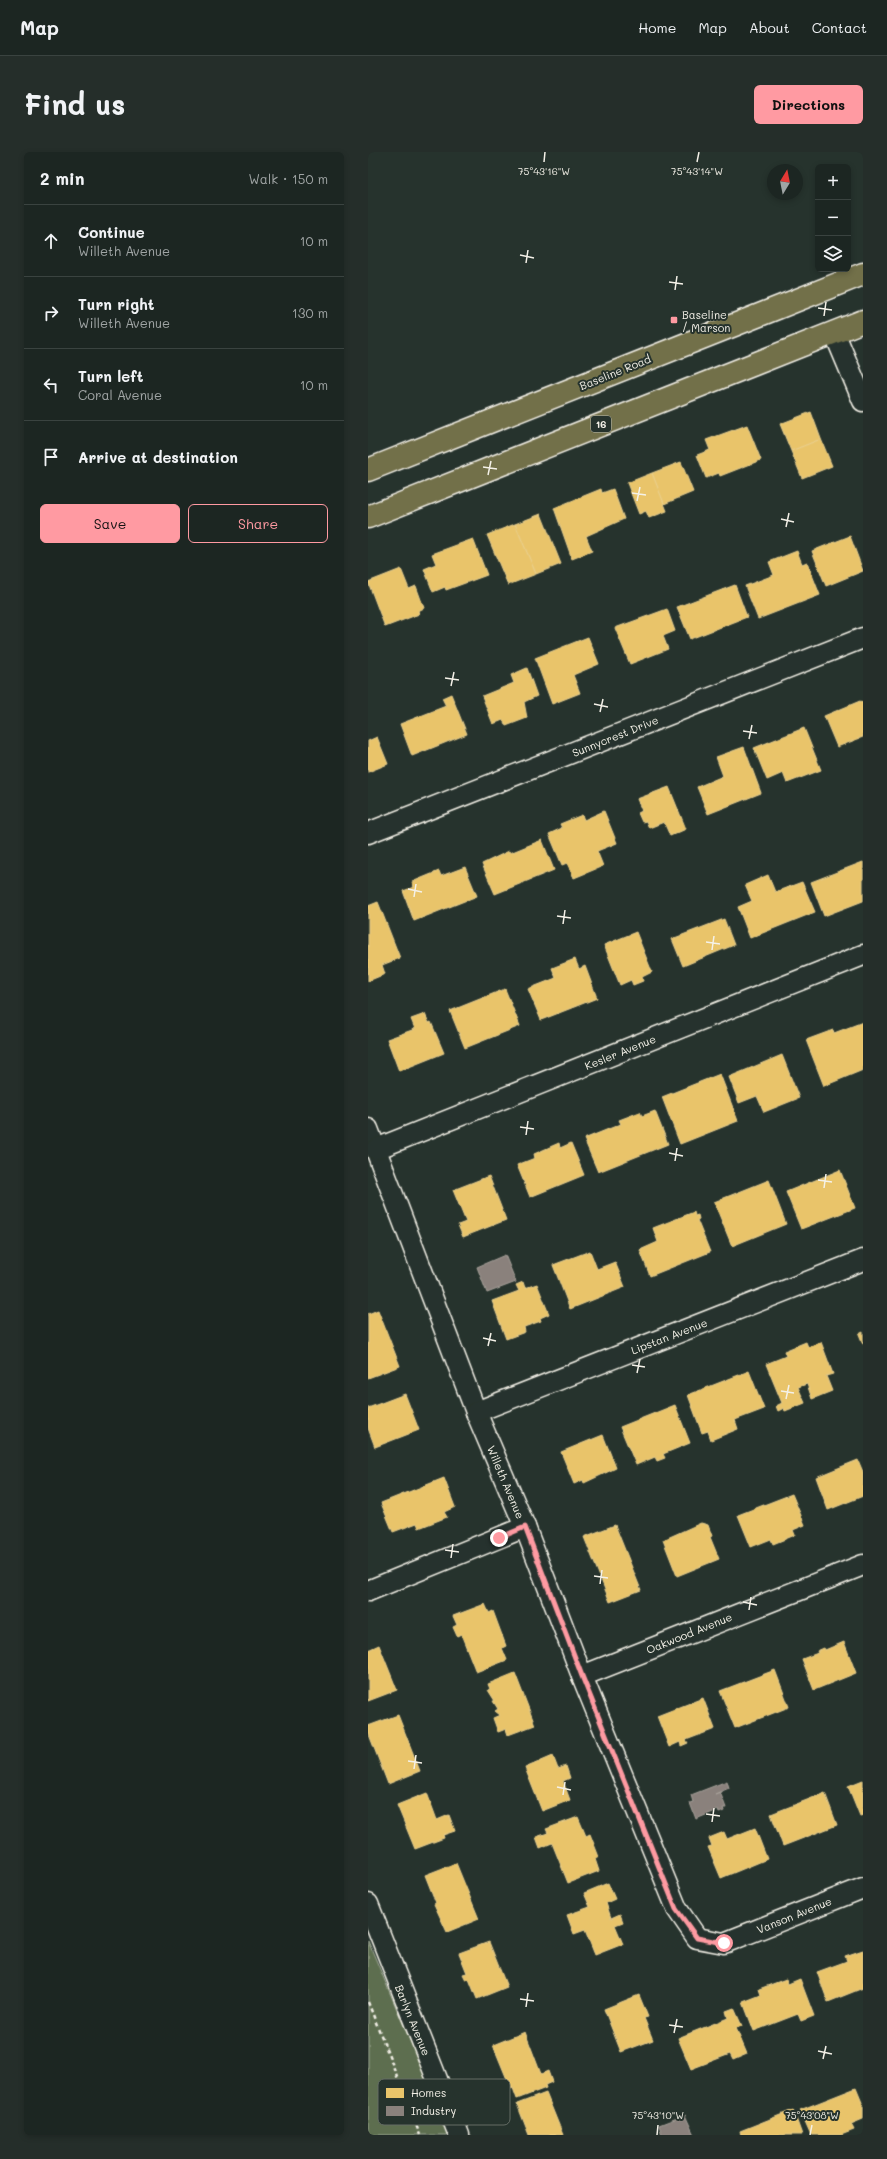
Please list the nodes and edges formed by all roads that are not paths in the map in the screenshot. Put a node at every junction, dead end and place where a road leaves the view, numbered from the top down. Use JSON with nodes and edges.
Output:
{"nodes":[{"id":1,"x":863,"y":274,"type":"edge"},
{"id":2,"x":863,"y":321,"type":"edge"},
{"id":3,"x":834,"y":332,"type":"junction"},
{"id":4,"x":863,"y":401,"type":"edge"},
{"id":5,"x":368,"y":470,"type":"edge"},
{"id":6,"x":368,"y":516,"type":"edge"},
{"id":7,"x":863,"y":638,"type":"edge"},
{"id":8,"x":368,"y":833,"type":"edge"},
{"id":9,"x":863,"y":955,"type":"edge"},
{"id":10,"x":368,"y":1129,"type":"edge"},
{"id":11,"x":376,"y":1149,"type":"junction"},
{"id":12,"x":863,"y":1260,"type":"edge"},
{"id":13,"x":476,"y":1412,"type":"junction"},
{"id":14,"x":525,"y":1527,"type":"junction"},
{"id":15,"x":863,"y":1565,"type":"edge"},
{"id":16,"x":368,"y":1591,"type":"edge"},
{"id":17,"x":582,"y":1676,"type":"junction"},
{"id":18,"x":863,"y":1888,"type":"edge"},
{"id":19,"x":368,"y":1904,"type":"edge"},
{"id":20,"x":724,"y":1943,"type":"joint"},
{"id":21,"x":437,"y":2079,"type":"edge"},
{"id":22,"x":455,"y":2125,"type":"edge"},
{"id":23,"x":459,"y":2135,"type":"edge"}],
"edges":[{"from":1,"to":5,"type":"main road","name":"Baseline Road"},
{"from":2,"to":3,"type":"main road","number":"16"},
{"from":3,"to":4,"type":"street"},
{"from":3,"to":6,"type":"main road","number":"16"},
{"from":7,"to":8,"type":"street","name":"Sunnycrest Drive"},
{"from":9,"to":11,"type":"street","name":"Kesler Avenue"},
{"from":10,"to":11,"type":"street","name":"Willeth Avenue"},
{"from":11,"to":13,"type":"street","name":"Willeth Avenue"},
{"from":12,"to":13,"type":"street","name":"Lipstan Avenue"},
{"from":13,"to":14,"type":"street","name":"Willeth Avenue"},
{"from":14,"to":16,"type":"street"},
{"from":14,"to":17,"type":"street","name":"Willeth Avenue"},
{"from":15,"to":17,"type":"street","name":"Oakwood Avenue"},
{"from":17,"to":20,"type":"street","name":"Willeth Avenue"},
{"from":18,"to":20,"type":"street","name":"Vanson Avenue"},
{"from":19,"to":21,"type":"street","name":"Barlyn Avenue"},
{"from":22,"to":23,"type":"street","name":"Barlyn Avenue"}]}
